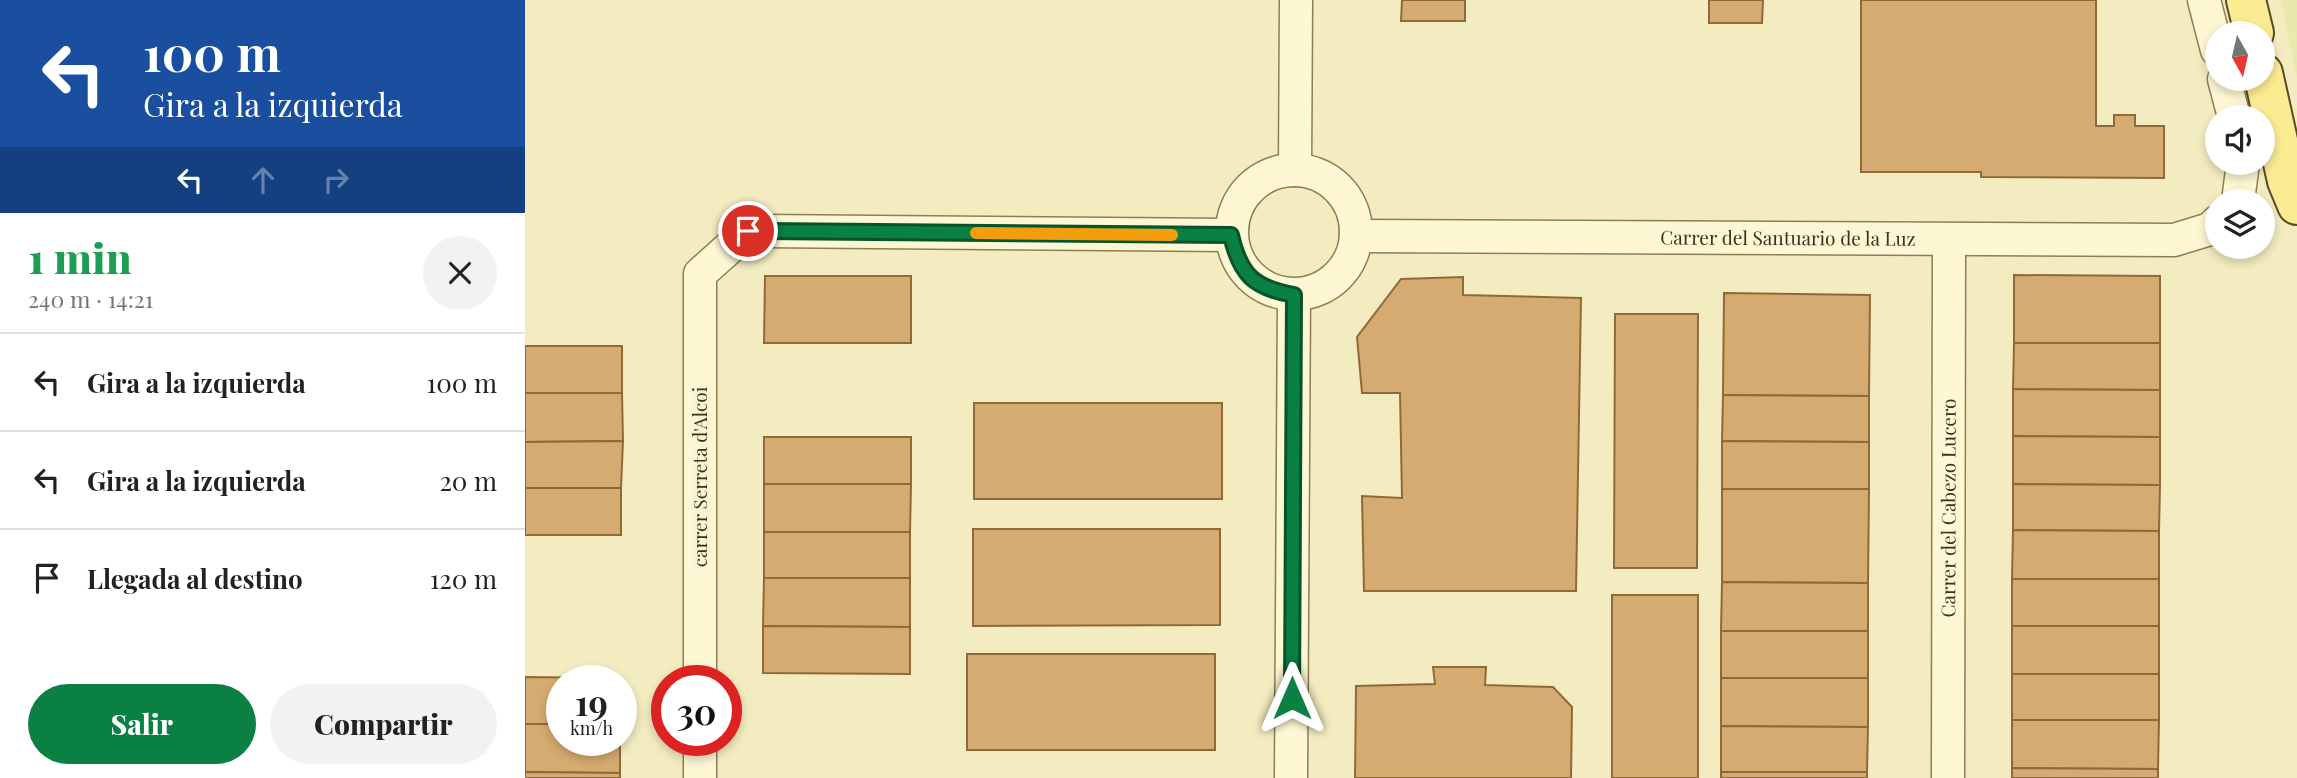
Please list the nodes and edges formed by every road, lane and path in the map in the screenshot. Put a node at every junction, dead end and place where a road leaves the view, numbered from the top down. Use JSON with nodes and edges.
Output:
{"nodes":[{"id":1,"x":1296,"y":0,"type":"edge"},
{"id":2,"x":2204,"y":0,"type":"edge"},
{"id":3,"x":2246,"y":0,"type":"edge"},
{"id":4,"x":2209,"y":21,"type":"edge"},
{"id":5,"x":2250,"y":21,"type":"edge"},
{"id":6,"x":2267,"y":91,"type":"edge"},
{"id":7,"x":1295,"y":170,"type":"junction"},
{"id":8,"x":2297,"y":205,"type":"edge"},
{"id":9,"x":2205,"y":231,"type":"edge"},
{"id":10,"x":1231,"y":235,"type":"junction"},
{"id":11,"x":1356,"y":236,"type":"junction"},
{"id":12,"x":1949,"y":240,"type":"junction"},
{"id":13,"x":1294,"y":295,"type":"junction"},
{"id":14,"x":700,"y":665,"type":"edge"},
{"id":15,"x":700,"y":756,"type":"edge"},
{"id":16,"x":700,"y":778,"type":"edge"},
{"id":17,"x":1291,"y":778,"type":"edge"},
{"id":18,"x":1948,"y":778,"type":"edge"}],
"edges":[{"from":1,"to":7,"type":"street"},
{"from":2,"to":4,"type":"street"},
{"from":3,"to":5,"type":"main road"},
{"from":6,"to":8,"type":"main road"},
{"from":7,"to":10,"type":"street"},
{"from":7,"to":11,"type":"street"},
{"from":9,"to":12,"type":"street","name":"Carrer del Santuario de la Luz"},
{"from":10,"to":13,"type":"street"},
{"from":10,"to":14,"type":"street","name":"carrer Serreta d'Alcoi"},
{"from":11,"to":12,"type":"street","name":"Carrer del Santuario de la Luz"},
{"from":11,"to":13,"type":"street"},
{"from":12,"to":18,"type":"street","name":"Carrer del Cabezo Lucero"},
{"from":13,"to":17,"type":"street"},
{"from":15,"to":16,"type":"street"}]}
